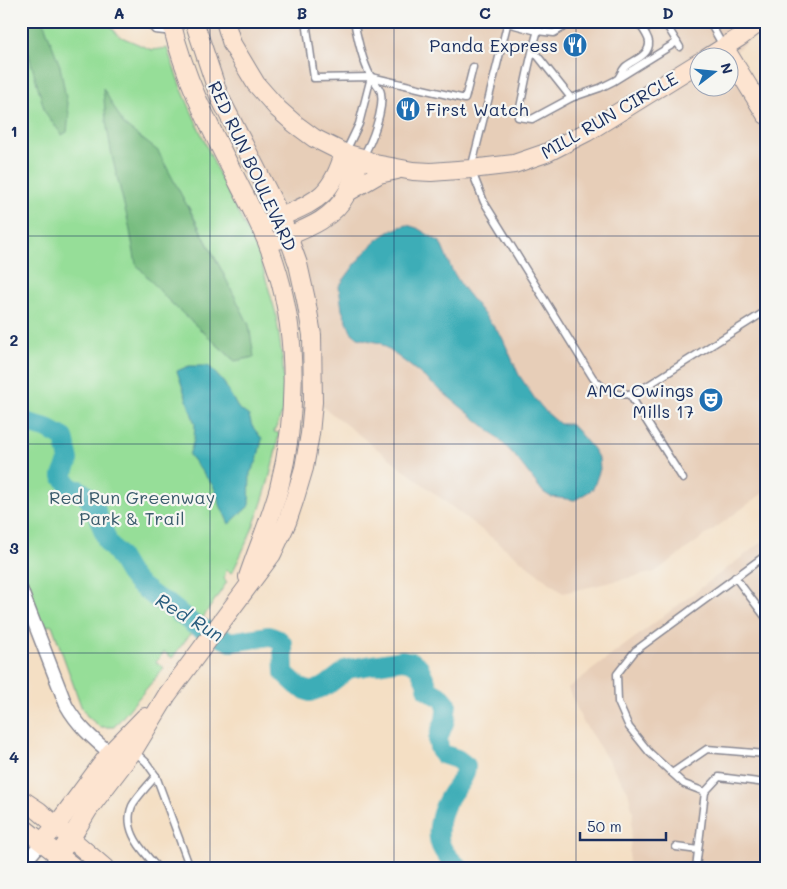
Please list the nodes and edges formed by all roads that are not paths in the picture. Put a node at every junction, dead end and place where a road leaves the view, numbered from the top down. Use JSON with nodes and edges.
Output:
{"nodes":[{"id":1,"x":147,"y":21,"type":"edge"},
{"id":2,"x":194,"y":21,"type":"edge"},
{"id":3,"x":225,"y":21,"type":"edge"},
{"id":4,"x":306,"y":21,"type":"edge"},
{"id":5,"x":354,"y":21,"type":"edge"},
{"id":6,"x":541,"y":21,"type":"edge"},
{"id":7,"x":574,"y":21,"type":"edge"},
{"id":8,"x":637,"y":21,"type":"edge"},
{"id":9,"x":664,"y":21,"type":"edge"},
{"id":10,"x":708,"y":21,"type":"edge"},
{"id":11,"x":761,"y":21,"type":"edge"},
{"id":12,"x":507,"y":22,"type":"edge"},
{"id":13,"x":172,"y":27,"type":"edge"},
{"id":14,"x":537,"y":31,"type":"junction"},
{"id":15,"x":724,"y":47,"type":"junction"},
{"id":16,"x":533,"y":50,"type":"junction"},
{"id":17,"x":474,"y":67,"type":"dead end"},
{"id":18,"x":690,"y":68,"type":"edge"},
{"id":19,"x":371,"y":77,"type":"junction"},
{"id":20,"x":618,"y":78,"type":"junction"},
{"id":21,"x":571,"y":98,"type":"junction"},
{"id":22,"x":761,"y":104,"type":"edge"},
{"id":23,"x":314,"y":138,"type":"junction"},
{"id":24,"x":344,"y":153,"type":"junction"},
{"id":25,"x":362,"y":158,"type":"junction"},
{"id":26,"x":401,"y":169,"type":"junction"},
{"id":27,"x":470,"y":170,"type":"junction"},
{"id":28,"x":328,"y":190,"type":"junction"},
{"id":29,"x":348,"y":192,"type":"junction"},
{"id":30,"x":281,"y":217,"type":"junction"},
{"id":31,"x":261,"y":227,"type":"junction"},
{"id":32,"x":288,"y":236,"type":"junction"},
{"id":33,"x":267,"y":244,"type":"junction"},
{"id":34,"x":766,"y":310,"type":"edge"},
{"id":35,"x":630,"y":395,"type":"junction"},
{"id":36,"x":683,"y":479,"type":"dead end"},
{"id":37,"x":766,"y":555,"type":"edge"},
{"id":38,"x":735,"y":577,"type":"junction"},
{"id":39,"x":21,"y":590,"type":"edge"},
{"id":40,"x":241,"y":594,"type":"junction"},
{"id":41,"x":766,"y":618,"type":"edge"},
{"id":42,"x":121,"y":749,"type":"junction"},
{"id":43,"x":766,"y":754,"type":"edge"},
{"id":44,"x":672,"y":773,"type":"junction"},
{"id":45,"x":156,"y":776,"type":"junction"},
{"id":46,"x":766,"y":783,"type":"edge"},
{"id":47,"x":705,"y":792,"type":"junction"},
{"id":48,"x":21,"y":800,"type":"edge"},
{"id":49,"x":21,"y":826,"type":"edge"},
{"id":50,"x":56,"y":826,"type":"junction"},
{"id":51,"x":71,"y":838,"type":"junction"},
{"id":52,"x":42,"y":842,"type":"junction"},
{"id":53,"x":676,"y":847,"type":"dead end"},
{"id":54,"x":698,"y":850,"type":"junction"},
{"id":55,"x":53,"y":861,"type":"edge"},
{"id":56,"x":21,"y":867,"type":"edge"},
{"id":57,"x":75,"y":868,"type":"edge"},
{"id":58,"x":104,"y":868,"type":"edge"},
{"id":59,"x":158,"y":868,"type":"edge"},
{"id":60,"x":190,"y":868,"type":"edge"},
{"id":61,"x":696,"y":868,"type":"edge"}],
"edges":[{"from":1,"to":13,"type":"lane"},
{"from":2,"to":30,"type":"main road","name":"RED RUN BOULEVARD"},
{"from":3,"to":23,"type":"main road","name":"MILL RUN CIRCLE"},
{"from":4,"to":19,"type":"lane"},
{"from":5,"to":19,"type":"lane"},
{"from":6,"to":14,"type":"lane"},
{"from":7,"to":14,"type":"lane"},
{"from":8,"to":20,"type":"lane"},
{"from":9,"to":20,"type":"lane"},
{"from":10,"to":15,"type":"lane"},
{"from":11,"to":15,"type":"main road"},
{"from":12,"to":14,"type":"lane"},
{"from":12,"to":27,"type":"lane"},
{"from":13,"to":31,"type":"main road","name":"RED RUN BOULEVARD"},
{"from":14,"to":16,"type":"lane"},
{"from":15,"to":22,"type":"main road"},
{"from":16,"to":21,"type":"lane"},
{"from":16,"to":21,"type":"lane"},
{"from":17,"to":19,"type":"lane"},
{"from":18,"to":27,"type":"main road","name":"MILL RUN CIRCLE"},
{"from":19,"to":24,"type":"lane"},
{"from":19,"to":25,"type":"lane"},
{"from":20,"to":21,"type":"lane"},
{"from":23,"to":24,"type":"main road","name":"MILL RUN CIRCLE"},
{"from":23,"to":28,"type":"main road"},
{"from":24,"to":25,"type":"main road","name":"MILL RUN CIRCLE"},
{"from":24,"to":28,"type":"main road"},
{"from":25,"to":26,"type":"main road","name":"MILL RUN CIRCLE"},
{"from":25,"to":29,"type":"main road"},
{"from":26,"to":27,"type":"main road","name":"MILL RUN CIRCLE"},
{"from":26,"to":29,"type":"main road"},
{"from":27,"to":35,"type":"lane"},
{"from":28,"to":30,"type":"main road"},
{"from":29,"to":32,"type":"main road"},
{"from":30,"to":31,"type":"main road"},
{"from":30,"to":32,"type":"main road","name":"RED RUN BOULEVARD"},
{"from":31,"to":33,"type":"main road","name":"RED RUN BOULEVARD"},
{"from":32,"to":33,"type":"main road"},
{"from":32,"to":40,"type":"main road","name":"RED RUN BOULEVARD"},
{"from":33,"to":40,"type":"main road","name":"RED RUN BOULEVARD"},
{"from":34,"to":35,"type":"lane"},
{"from":35,"to":36,"type":"lane"},
{"from":37,"to":38,"type":"lane"},
{"from":38,"to":41,"type":"lane"},
{"from":38,"to":44,"type":"lane"},
{"from":39,"to":42,"type":"street"},
{"from":40,"to":42,"type":"main road","name":"RED RUN BOULEVARD"},
{"from":42,"to":45,"type":"lane"},
{"from":42,"to":50,"type":"main road","name":"RED RUN BOULEVARD"},
{"from":42,"to":51,"type":"main road","name":"RED RUN BOULEVARD"},
{"from":43,"to":44,"type":"lane"},
{"from":44,"to":47,"type":"lane"},
{"from":45,"to":59,"type":"lane"},
{"from":45,"to":60,"type":"lane"},
{"from":46,"to":47,"type":"lane"},
{"from":47,"to":54,"type":"lane"},
{"from":48,"to":50,"type":"main road"},
{"from":49,"to":52,"type":"main road"},
{"from":50,"to":51,"type":"main road"},
{"from":50,"to":52,"type":"main road","name":"RED RUN BOULEVARD"},
{"from":51,"to":55,"type":"main road","name":"RED RUN BOULEVARD"},
{"from":51,"to":58,"type":"main road"},
{"from":52,"to":55,"type":"main road"},
{"from":52,"to":56,"type":"street","name":"RED RUN BOULEVARD"},
{"from":53,"to":54,"type":"lane"},
{"from":54,"to":61,"type":"lane"},
{"from":55,"to":57,"type":"main road"}]}
